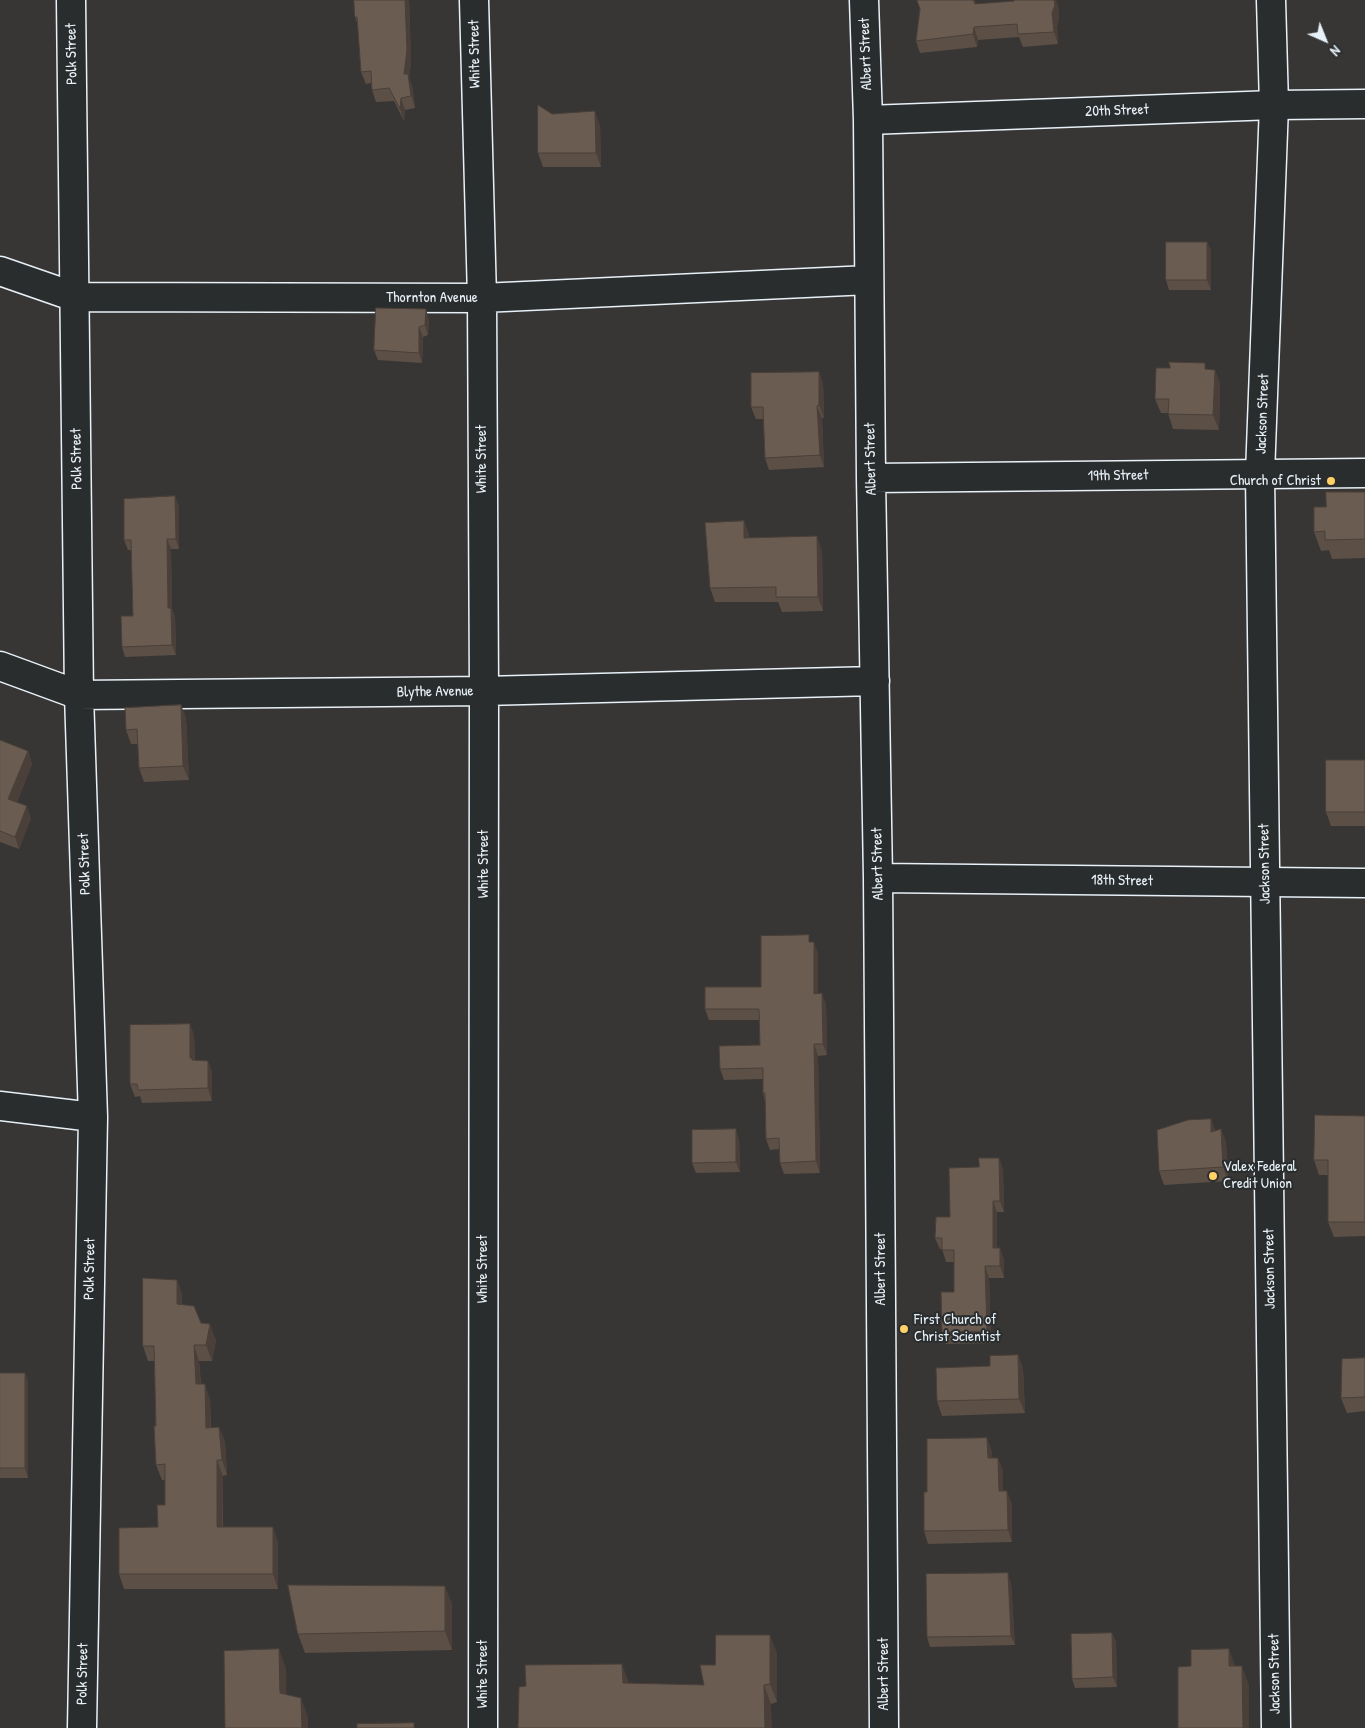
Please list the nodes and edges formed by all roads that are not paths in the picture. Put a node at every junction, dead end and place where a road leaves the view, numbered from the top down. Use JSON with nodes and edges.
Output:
{"nodes":[{"id":1,"x":72,"y":0,"type":"edge"},
{"id":2,"x":474,"y":0,"type":"edge"},
{"id":3,"x":864,"y":0,"type":"edge"},
{"id":4,"x":1271,"y":0,"type":"edge"},
{"id":5,"x":1365,"y":104,"type":"edge"},
{"id":6,"x":1274,"y":106,"type":"junction"},
{"id":7,"x":868,"y":120,"type":"junction"},
{"id":8,"x":0,"y":271,"type":"edge"},
{"id":9,"x":869,"y":280,"type":"junction"},
{"id":10,"x":75,"y":297,"type":"junction"},
{"id":11,"x":482,"y":298,"type":"junction"},
{"id":12,"x":1365,"y":473,"type":"edge"},
{"id":13,"x":1260,"y":474,"type":"junction"},
{"id":14,"x":871,"y":478,"type":"junction"},
{"id":15,"x":0,"y":666,"type":"edge"},
{"id":16,"x":875,"y":681,"type":"junction"},
{"id":17,"x":484,"y":691,"type":"junction"},
{"id":18,"x":79,"y":696,"type":"junction"},
{"id":19,"x":878,"y":878,"type":"junction"},
{"id":20,"x":1266,"y":882,"type":"junction"},
{"id":21,"x":1365,"y":883,"type":"edge"},
{"id":22,"x":0,"y":1106,"type":"edge"},
{"id":23,"x":93,"y":1117,"type":"junction"},
{"id":24,"x":82,"y":1728,"type":"edge"},
{"id":25,"x":483,"y":1728,"type":"edge"},
{"id":26,"x":884,"y":1728,"type":"edge"},
{"id":27,"x":1276,"y":1728,"type":"edge"}],
"edges":[{"from":1,"to":10,"type":"street","name":"Polk Street"},
{"from":2,"to":11,"type":"street","name":"White Street"},
{"from":3,"to":7,"type":"street","name":"Albert Street"},
{"from":4,"to":6,"type":"street","name":"Jackson Street"},
{"from":5,"to":6,"type":"street","name":"20th Street"},
{"from":6,"to":7,"type":"street","name":"20th Street"},
{"from":6,"to":13,"type":"street","name":"Jackson Street"},
{"from":7,"to":9,"type":"street","name":"Albert Street"},
{"from":8,"to":10,"type":"street","name":"Thornton Avenue"},
{"from":9,"to":11,"type":"street","name":"Thornton Avenue"},
{"from":9,"to":14,"type":"street","name":"Albert Street"},
{"from":10,"to":11,"type":"street","name":"Thornton Avenue"},
{"from":10,"to":18,"type":"street","name":"Polk Street"},
{"from":11,"to":17,"type":"street","name":"White Street"},
{"from":12,"to":13,"type":"street","name":"19th Street"},
{"from":13,"to":14,"type":"street","name":"19th Street"},
{"from":13,"to":20,"type":"street","name":"Jackson Street"},
{"from":14,"to":16,"type":"street","name":"Albert Street"},
{"from":15,"to":18,"type":"street","name":"Blythe Avenue"},
{"from":16,"to":17,"type":"street","name":"Blythe Avenue"},
{"from":16,"to":19,"type":"street","name":"Albert Street"},
{"from":17,"to":18,"type":"street","name":"Blythe Avenue"},
{"from":17,"to":25,"type":"street","name":"White Street"},
{"from":18,"to":23,"type":"street","name":"Polk Street"},
{"from":19,"to":20,"type":"street","name":"18th Street"},
{"from":19,"to":26,"type":"street","name":"Albert Street"},
{"from":20,"to":21,"type":"street","name":"18th Street"},
{"from":20,"to":27,"type":"street","name":"Jackson Street"},
{"from":22,"to":23,"type":"street"},
{"from":23,"to":24,"type":"street","name":"Polk Street"}]}
